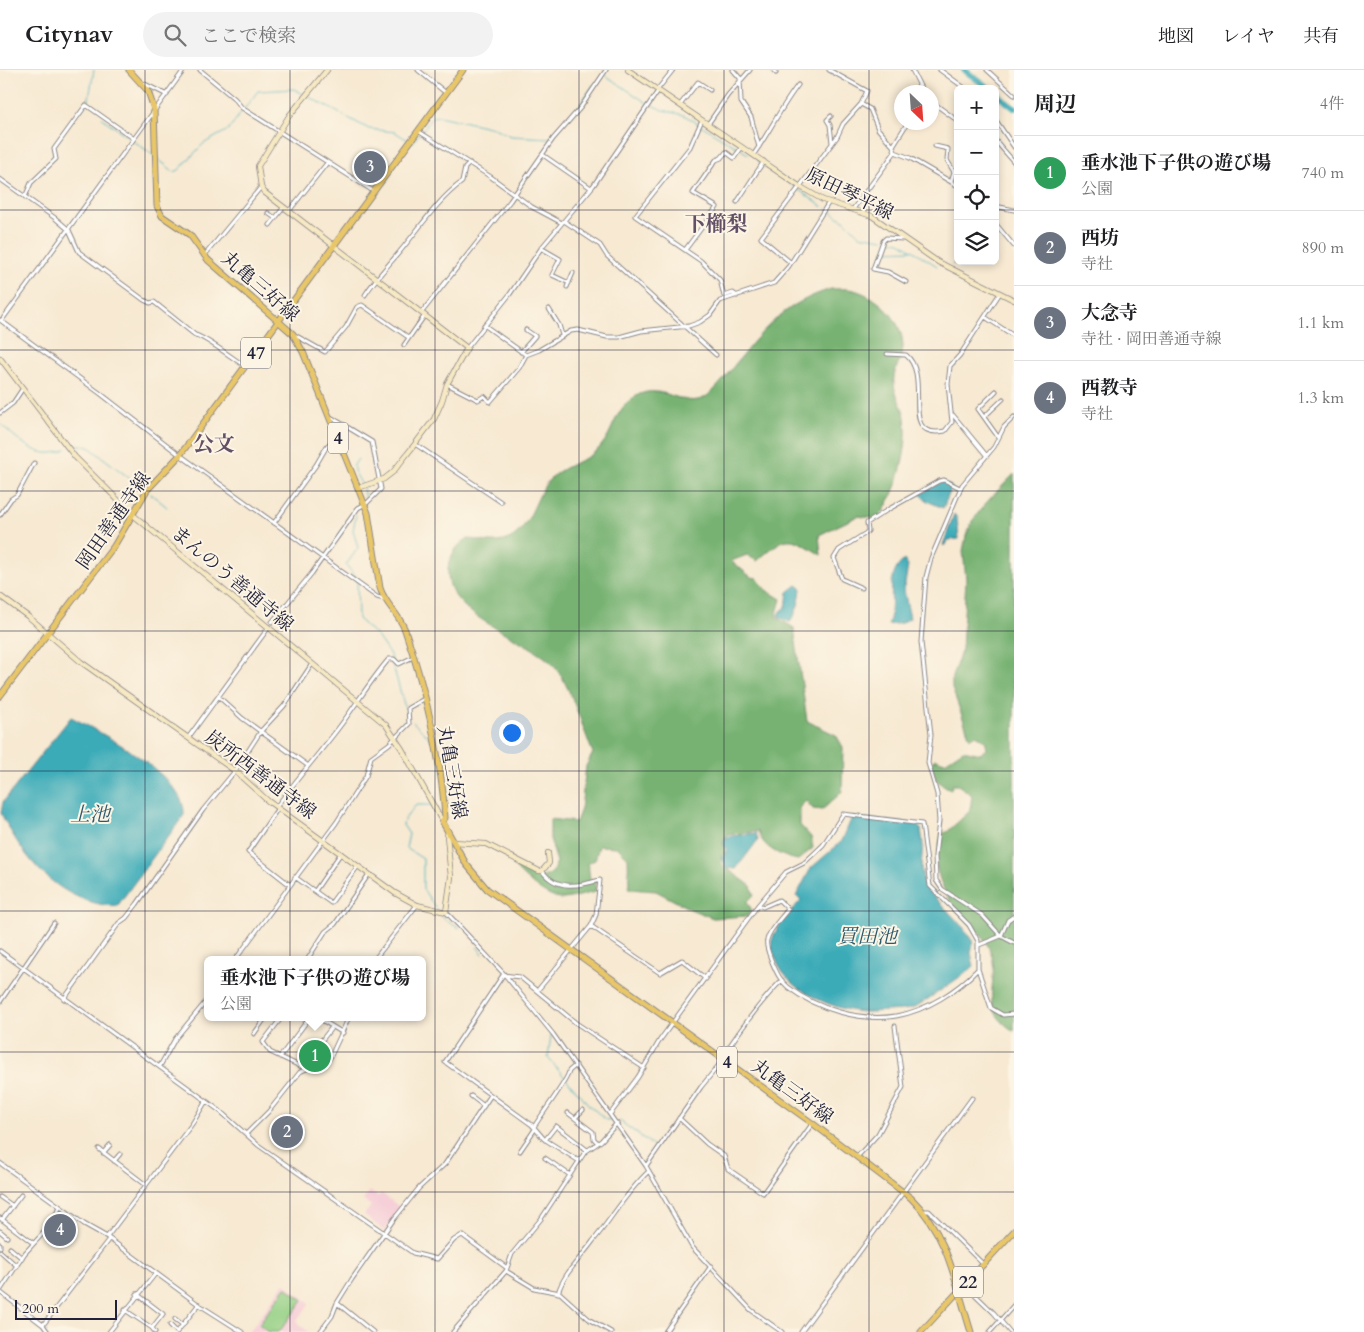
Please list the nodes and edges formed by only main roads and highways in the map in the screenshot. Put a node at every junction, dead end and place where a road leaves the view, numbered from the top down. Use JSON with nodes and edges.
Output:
{"nodes":[{"id":1,"x":130,"y":70,"type":"edge"},
{"id":2,"x":327,"y":70,"type":"edge"},
{"id":3,"x":463,"y":70,"type":"edge"},
{"id":4,"x":628,"y":70,"type":"edge"},
{"id":5,"x":334,"y":246,"type":"junction"},
{"id":6,"x":1014,"y":300,"type":"edge"},
{"id":7,"x":279,"y":322,"type":"junction"},
{"id":8,"x":0,"y":358,"type":"edge"},
{"id":9,"x":361,"y":487,"type":"junction"},
{"id":10,"x":132,"y":514,"type":"junction"},
{"id":11,"x":0,"y":596,"type":"edge"},
{"id":12,"x":49,"y":635,"type":"junction"},
{"id":13,"x":0,"y":696,"type":"edge"},
{"id":14,"x":442,"y":821,"type":"junction"},
{"id":15,"x":448,"y":832,"type":"junction"},
{"id":16,"x":454,"y":842,"type":"junction"},
{"id":17,"x":548,"y":853,"type":"dead end"},
{"id":18,"x":1014,"y":1231,"type":"edge"},
{"id":19,"x":958,"y":1292,"type":"junction"},
{"id":20,"x":921,"y":1332,"type":"edge"},
{"id":21,"x":971,"y":1332,"type":"edge"}],
"edges":[{"from":1,"to":7,"type":"main road","name":"丸亀三好線","number":"4"},
{"from":2,"to":5,"type":"main road"},
{"from":3,"to":5,"type":"main road","name":"岡田善通寺線","number":"47"},
{"from":4,"to":6,"type":"main road","name":"原田琴平線"},
{"from":5,"to":7,"type":"main road","name":"岡田善通寺線","number":"47"},
{"from":5,"to":9,"type":"main road"},
{"from":7,"to":9,"type":"main road","name":"丸亀三好線","number":"4"},
{"from":7,"to":10,"type":"main road","name":"岡田善通寺線","number":"47"},
{"from":8,"to":10,"type":"main road","name":"まんのう善通寺線"},
{"from":9,"to":14,"type":"main road","name":"丸亀三好線","number":"4"},
{"from":10,"to":12,"type":"main road","name":"岡田善通寺線","number":"47"},
{"from":10,"to":14,"type":"main road","name":"まんのう善通寺線"},
{"from":11,"to":12,"type":"main road","name":"炭所西善通寺線"},
{"from":12,"to":13,"type":"main road","name":"岡田善通寺線","number":"47"},
{"from":12,"to":15,"type":"main road","name":"炭所西善通寺線"},
{"from":14,"to":15,"type":"main road","name":"丸亀三好線","number":"4"},
{"from":15,"to":16,"type":"main road","name":"丸亀三好線","number":"4"},
{"from":16,"to":17,"type":"main road"},
{"from":16,"to":19,"type":"main road","name":"丸亀三好線","number":"4"},
{"from":18,"to":19,"type":"main road","number":"22"},
{"from":19,"to":20,"type":"main road","number":"22"},
{"from":19,"to":21,"type":"main road","name":"丸亀三好線","number":"4"}]}
